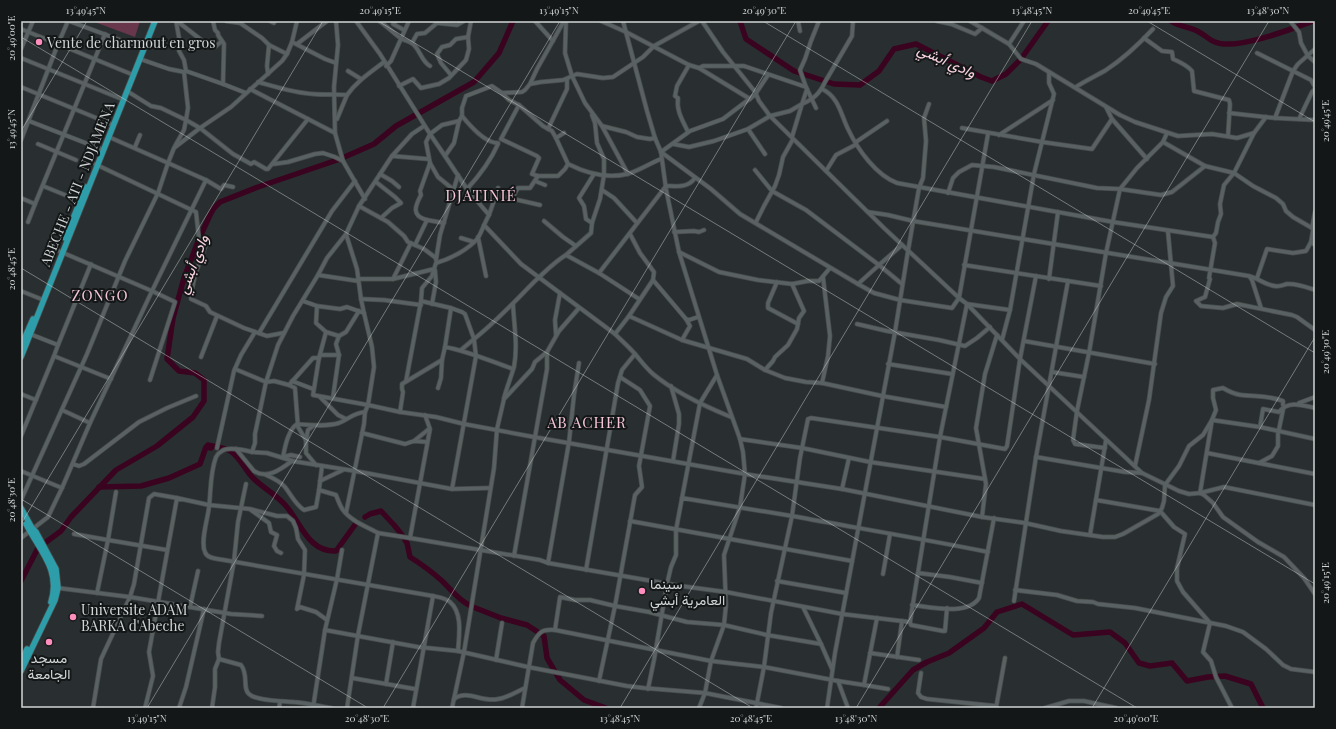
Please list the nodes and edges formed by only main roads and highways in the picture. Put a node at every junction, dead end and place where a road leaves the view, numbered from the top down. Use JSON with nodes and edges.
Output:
{"nodes":[{"id":1,"x":151,"y":21,"type":"edge"},
{"id":2,"x":155,"y":21,"type":"edge"},
{"id":3,"x":142,"y":48,"type":"junction"},
{"id":4,"x":122,"y":100,"type":"junction"},
{"id":5,"x":96,"y":164,"type":"junction"},
{"id":6,"x":70,"y":231,"type":"junction"},
{"id":7,"x":61,"y":251,"type":"junction"},
{"id":8,"x":22,"y":347,"type":"edge"},
{"id":9,"x":21,"y":357,"type":"edge"},
{"id":10,"x":21,"y":510,"type":"edge"},
{"id":11,"x":49,"y":559,"type":"junction"},
{"id":12,"x":26,"y":649,"type":"edge"},
{"id":13,"x":21,"y":662,"type":"edge"},
{"id":14,"x":21,"y":670,"type":"edge"}],
"edges":[{"from":1,"to":3,"type":"highway","name":"ABECHE - ATI - NDJAMENA"},
{"from":2,"to":3,"type":"highway","name":"ABECHE - ATI - NDJAMENA"},
{"from":3,"to":4,"type":"highway","name":"ABECHE - ATI - NDJAMENA"},
{"from":3,"to":4,"type":"highway","name":"ABECHE - ATI - NDJAMENA"},
{"from":4,"to":5,"type":"highway","name":"ABECHE - ATI - NDJAMENA"},
{"from":4,"to":5,"type":"highway","name":"ABECHE - ATI - NDJAMENA"},
{"from":5,"to":6,"type":"highway","name":"ABECHE - ATI - NDJAMENA"},
{"from":5,"to":6,"type":"highway","name":"ABECHE - ATI - NDJAMENA"},
{"from":6,"to":7,"type":"highway","name":"ABECHE - ATI - NDJAMENA"},
{"from":7,"to":8,"type":"highway","name":"ABECHE - ATI - NDJAMENA"},
{"from":7,"to":8,"type":"highway","name":"ABECHE - ATI - NDJAMENA"},
{"from":8,"to":9,"type":"highway","name":"ABECHE - ATI - NDJAMENA"},
{"from":10,"to":11,"type":"highway"},
{"from":11,"to":12,"type":"highway"},
{"from":11,"to":12,"type":"highway"},
{"from":12,"to":13,"type":"highway"},
{"from":12,"to":14,"type":"highway"}]}
